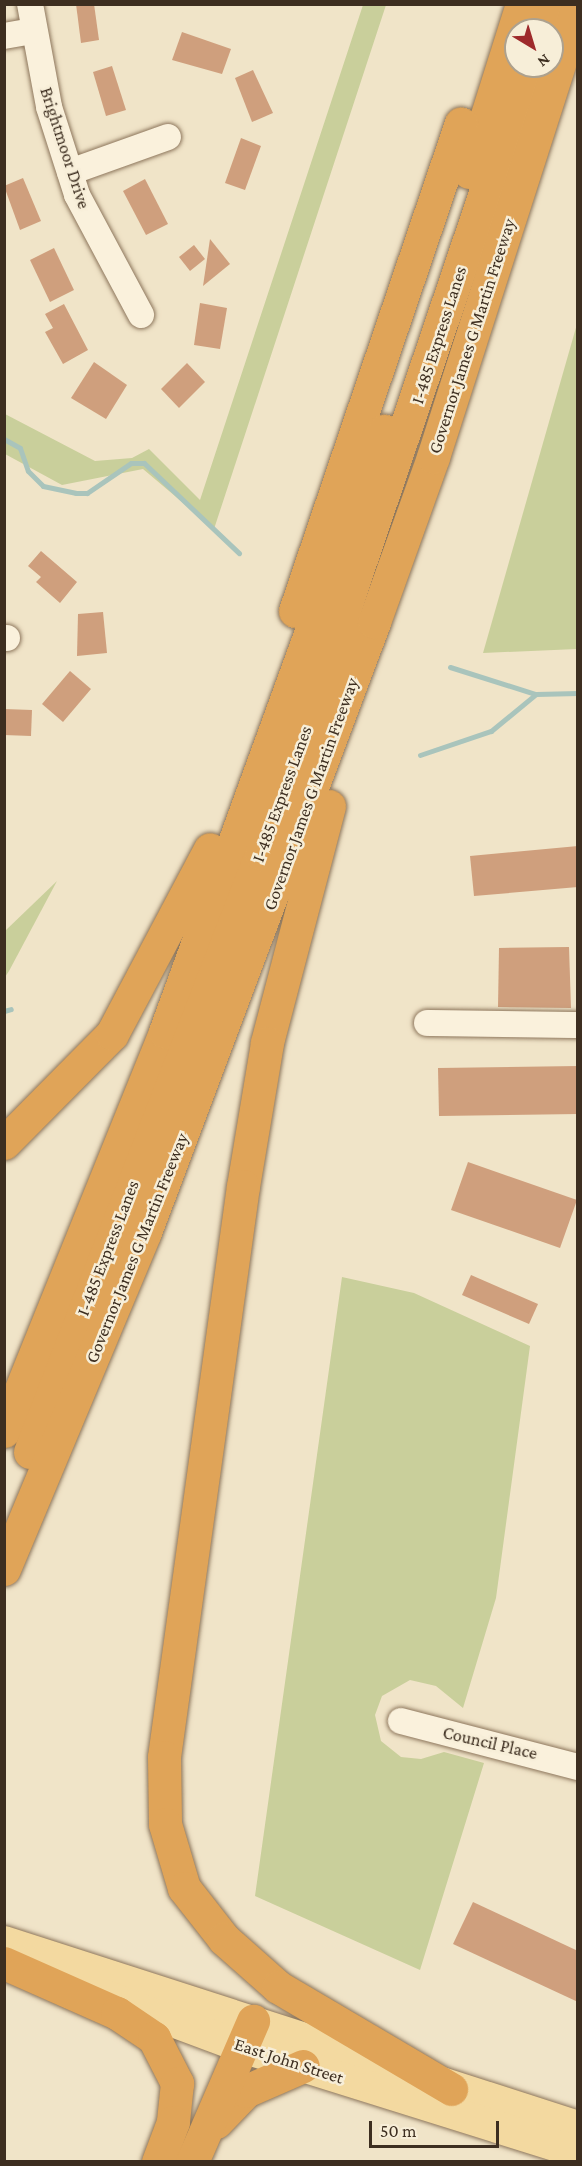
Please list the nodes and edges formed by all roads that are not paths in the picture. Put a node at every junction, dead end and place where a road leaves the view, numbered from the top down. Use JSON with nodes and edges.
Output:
{"nodes":[{"id":1,"x":30,"y":4,"type":"edge"},
{"id":2,"x":499,"y":4,"type":"edge"},
{"id":3,"x":522,"y":4,"type":"edge"},
{"id":4,"x":578,"y":5,"type":"edge"},
{"id":5,"x":33,"y":31,"type":"junction"},
{"id":6,"x":4,"y":36,"type":"edge"},
{"id":7,"x":524,"y":78,"type":"edge"},
{"id":8,"x":168,"y":137,"type":"dead end"},
{"id":9,"x":70,"y":172,"type":"junction"},
{"id":10,"x":141,"y":315,"type":"dead end"},
{"id":11,"x":374,"y":622,"type":"junction"},
{"id":12,"x":210,"y":849,"type":"junction"},
{"id":13,"x":427,"y":1023,"type":"dead end"},
{"id":14,"x":578,"y":1025,"type":"edge"},
{"id":15,"x":4,"y":1143,"type":"edge"},
{"id":16,"x":4,"y":1384,"type":"edge"},
{"id":17,"x":4,"y":1431,"type":"edge"},
{"id":18,"x":4,"y":1511,"type":"edge"},
{"id":19,"x":4,"y":1569,"type":"edge"},
{"id":20,"x":401,"y":1721,"type":"dead end"},
{"id":21,"x":578,"y":1767,"type":"edge"},
{"id":22,"x":4,"y":1942,"type":"edge"},
{"id":23,"x":4,"y":1961,"type":"edge"},
{"id":24,"x":248,"y":2034,"type":"junction"},
{"id":25,"x":303,"y":2066,"type":"junction"},
{"id":26,"x":451,"y":2089,"type":"junction"},
{"id":27,"x":578,"y":2127,"type":"edge"},
{"id":28,"x":578,"y":2152,"type":"edge"},
{"id":29,"x":195,"y":2155,"type":"edge"},
{"id":30,"x":158,"y":2162,"type":"edge"}],
"edges":[{"from":1,"to":5,"type":"street","name":"Brightmoor Drive"},
{"from":2,"to":12,"type":"highway"},
{"from":3,"to":17,"type":"highway","name":"I-485 Express Lanes"},
{"from":4,"to":11,"type":"highway","name":"Governor James G Martin Freeway"},
{"from":5,"to":6,"type":"street"},
{"from":5,"to":9,"type":"street","name":"Brightmoor Drive"},
{"from":7,"to":18,"type":"highway","name":"I-485 Express Lanes"},
{"from":8,"to":9,"type":"street"},
{"from":9,"to":10,"type":"street","name":"Brightmoor Drive"},
{"from":11,"to":19,"type":"highway","name":"Governor James G Martin Freeway"},
{"from":11,"to":26,"type":"highway"},
{"from":12,"to":15,"type":"highway"},
{"from":12,"to":16,"type":"highway"},
{"from":13,"to":14,"type":"street"},
{"from":20,"to":21,"type":"street","name":"Council Place"},
{"from":22,"to":24,"type":"main road","name":"East John Street"},
{"from":23,"to":24,"type":"main road","name":"East John Street"},
{"from":23,"to":30,"type":"highway"},
{"from":24,"to":25,"type":"main road","name":"East John Street"},
{"from":24,"to":26,"type":"main road","name":"East John Street"},
{"from":24,"to":29,"type":"highway"},
{"from":25,"to":28,"type":"main road","name":"East John Street"},
{"from":25,"to":29,"type":"highway"},
{"from":26,"to":27,"type":"main road","name":"East John Street"}]}
